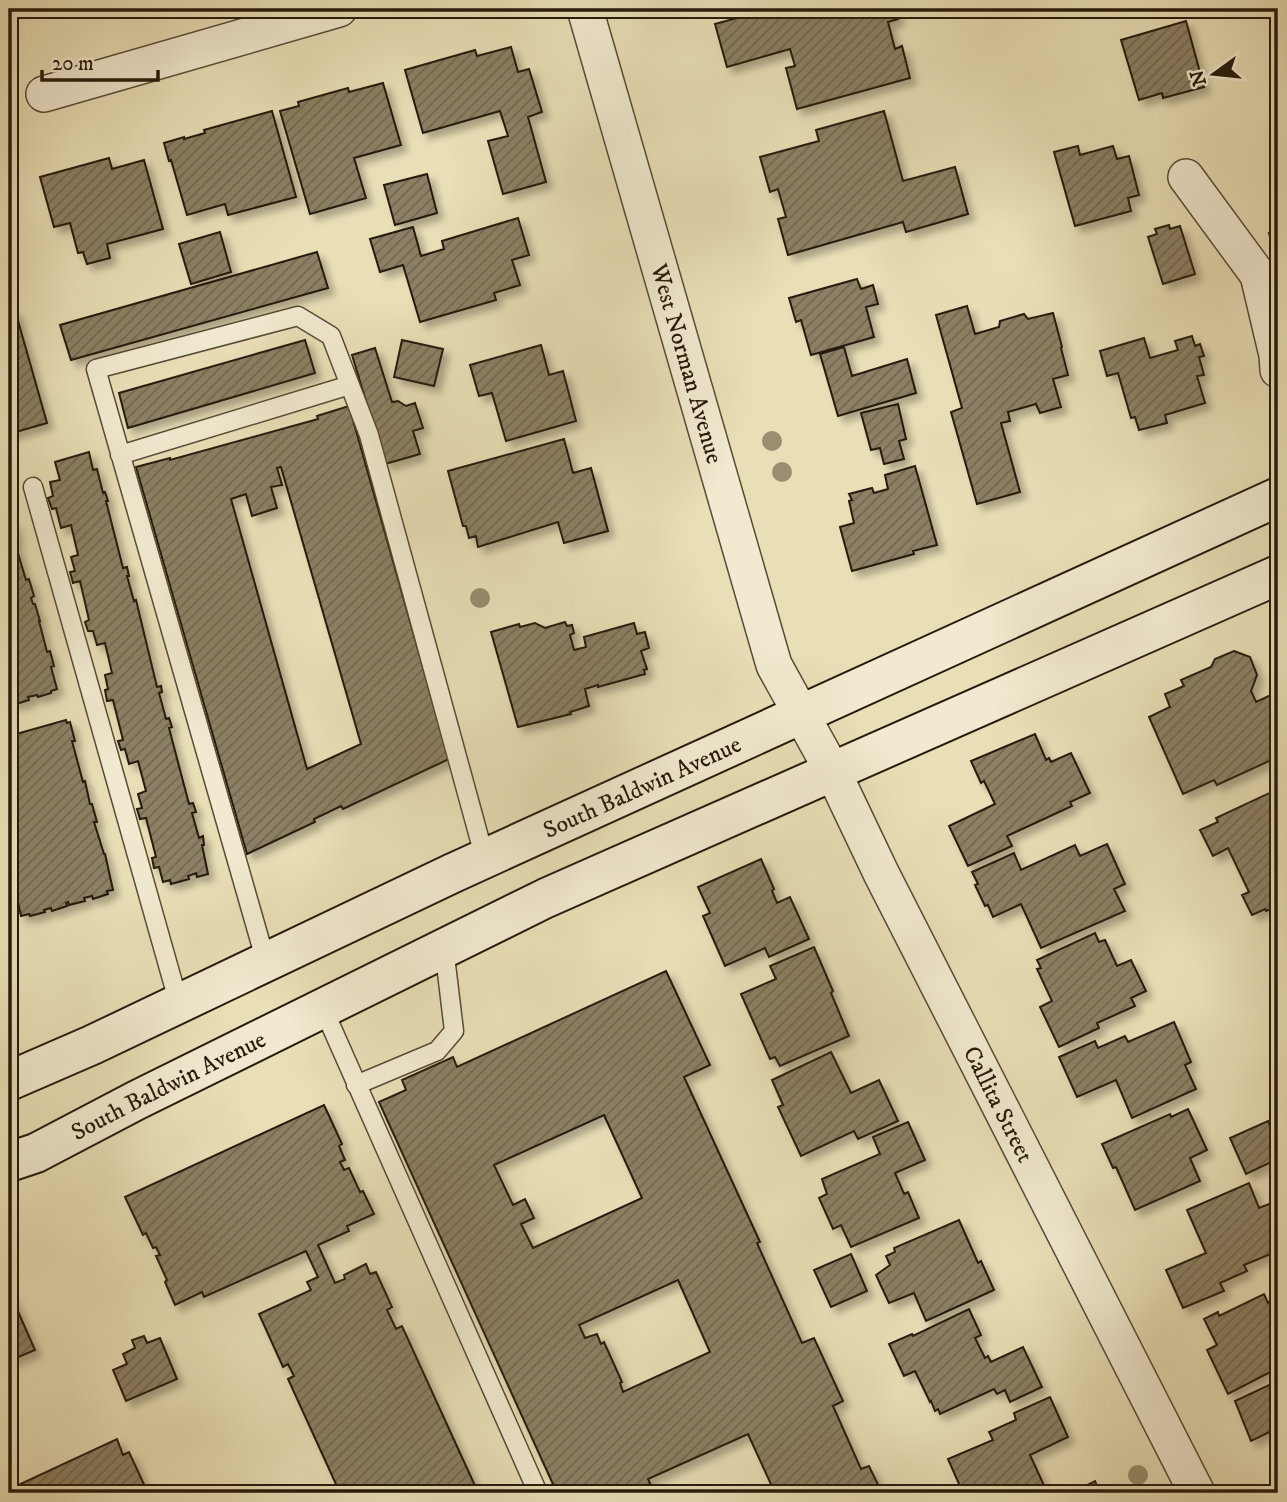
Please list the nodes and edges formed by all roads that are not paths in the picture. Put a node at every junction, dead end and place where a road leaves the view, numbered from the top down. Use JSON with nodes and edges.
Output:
{"nodes":[{"id":1,"x":339,"y":9,"type":"edge"},
{"id":2,"x":585,"y":9,"type":"edge"},
{"id":3,"x":44,"y":94,"type":"dead end"},
{"id":4,"x":1186,"y":177,"type":"dead end"},
{"id":5,"x":1278,"y":370,"type":"edge"},
{"id":6,"x":350,"y":385,"type":"junction"},
{"id":7,"x":120,"y":454,"type":"junction"},
{"id":8,"x":33,"y":487,"type":"dead end"},
{"id":9,"x":1278,"y":497,"type":"edge"},
{"id":10,"x":1278,"y":575,"type":"edge"},
{"id":11,"x":801,"y":715,"type":"junction"},
{"id":12,"x":833,"y":772,"type":"junction"},
{"id":13,"x":485,"y":859,"type":"junction"},
{"id":14,"x":444,"y":948,"type":"junction"},
{"id":15,"x":266,"y":962,"type":"junction"},
{"id":16,"x":179,"y":1004,"type":"junction"},
{"id":17,"x":323,"y":1008,"type":"junction"},
{"id":18,"x":9,"y":1081,"type":"edge"},
{"id":19,"x":356,"y":1085,"type":"junction"},
{"id":20,"x":9,"y":1162,"type":"edge"},
{"id":21,"x":538,"y":1493,"type":"edge"},
{"id":22,"x":1197,"y":1493,"type":"edge"}],
"edges":[{"from":1,"to":3,"type":"street"},
{"from":2,"to":11,"type":"street","name":"West Norman Avenue"},
{"from":4,"to":5,"type":"street"},
{"from":6,"to":7,"type":"lane"},
{"from":6,"to":7,"type":"lane"},
{"from":6,"to":13,"type":"lane"},
{"from":7,"to":15,"type":"lane"},
{"from":8,"to":16,"type":"lane"},
{"from":9,"to":11,"type":"main road","name":"South Baldwin Avenue"},
{"from":10,"to":12,"type":"main road"},
{"from":11,"to":12,"type":"street","name":"Callita Street"},
{"from":11,"to":13,"type":"main road","name":"South Baldwin Avenue"},
{"from":12,"to":14,"type":"main road","name":"South Baldwin Avenue"},
{"from":12,"to":22,"type":"street","name":"Callita Street"},
{"from":13,"to":15,"type":"main road","name":"South Baldwin Avenue"},
{"from":14,"to":17,"type":"main road","name":"South Baldwin Avenue"},
{"from":14,"to":19,"type":"lane"},
{"from":15,"to":16,"type":"main road","name":"South Baldwin Avenue"},
{"from":16,"to":18,"type":"main road","name":"South Baldwin Avenue"},
{"from":17,"to":19,"type":"lane"},
{"from":17,"to":20,"type":"main road","name":"South Baldwin Avenue"},
{"from":19,"to":21,"type":"lane"}]}
